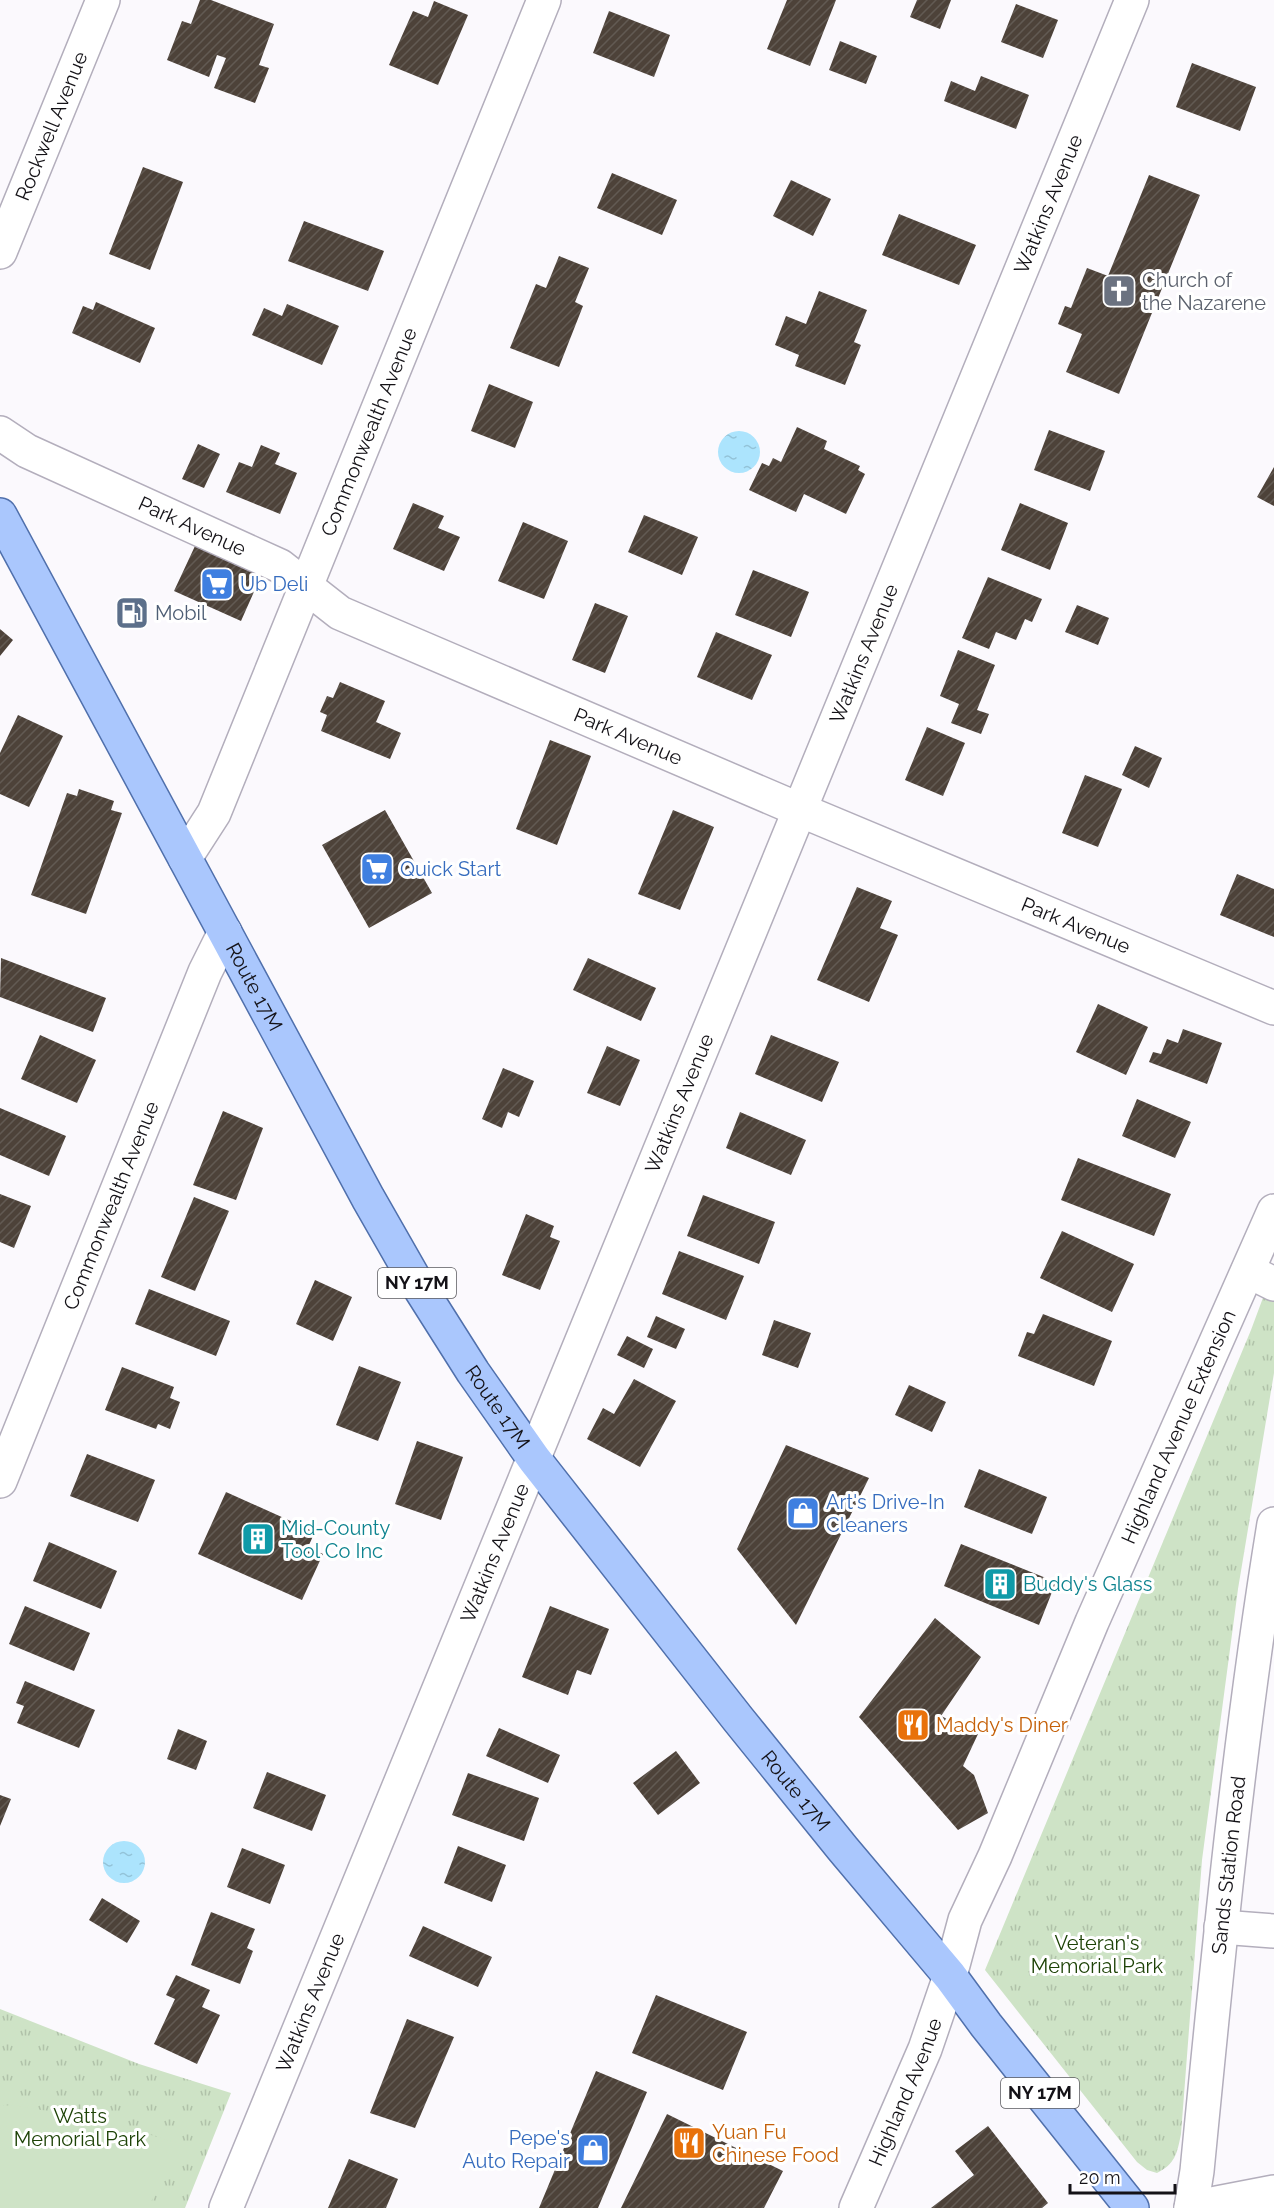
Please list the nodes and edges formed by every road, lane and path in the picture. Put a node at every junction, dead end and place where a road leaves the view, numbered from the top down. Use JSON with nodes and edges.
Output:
{"nodes":[{"id":1,"x":103,"y":0,"type":"edge"},
{"id":2,"x":544,"y":0,"type":"edge"},
{"id":3,"x":1132,"y":0,"type":"edge"},
{"id":4,"x":0,"y":252,"type":"edge"},
{"id":5,"x":0,"y":433,"type":"edge"},
{"id":6,"x":0,"y":515,"type":"edge"},
{"id":7,"x":305,"y":585,"type":"junction"},
{"id":8,"x":800,"y":810,"type":"junction"},
{"id":9,"x":185,"y":858,"type":"junction"},
{"id":10,"x":225,"y":932,"type":"junction"},
{"id":11,"x":1274,"y":1008,"type":"edge"},
{"id":12,"x":1274,"y":1211,"type":"edge"},
{"id":13,"x":1261,"y":1278,"type":"edge"},
{"id":14,"x":534,"y":1459,"type":"junction"},
{"id":15,"x":0,"y":1481,"type":"edge"},
{"id":16,"x":1274,"y":1524,"type":"edge"},
{"id":17,"x":1221,"y":1927,"type":"junction"},
{"id":18,"x":1274,"y":1931,"type":"edge"},
{"id":19,"x":950,"y":1976,"type":"junction"},
{"id":20,"x":1274,"y":2192,"type":"edge"},
{"id":21,"x":1130,"y":2207,"type":"edge"},
{"id":22,"x":226,"y":2208,"type":"edge"},
{"id":23,"x":856,"y":2208,"type":"edge"},
{"id":24,"x":1191,"y":2208,"type":"edge"}],
"edges":[{"from":1,"to":4,"type":"street","name":"Rockwell Avenue"},
{"from":2,"to":7,"type":"street","name":"Commonwealth Avenue"},
{"from":3,"to":8,"type":"street","name":"Watkins Avenue"},
{"from":5,"to":7,"type":"street","name":"Park Avenue"},
{"from":6,"to":9,"type":"main road","name":"Route 17M","number":"NY 17M"},
{"from":7,"to":8,"type":"street","name":"Park Avenue"},
{"from":7,"to":9,"type":"street","name":"Commonwealth Avenue"},
{"from":8,"to":11,"type":"street","name":"Park Avenue"},
{"from":8,"to":14,"type":"street","name":"Watkins Avenue"},
{"from":9,"to":10,"type":"main road","name":"Route 17M","number":"NY 17M"},
{"from":10,"to":14,"type":"main road","name":"Route 17M","number":"NY 17M"},
{"from":10,"to":15,"type":"street","name":"Commonwealth Avenue"},
{"from":12,"to":13,"type":"street","name":"Highland Avenue Extension"},
{"from":13,"to":19,"type":"street","name":"Highland Avenue Extension"},
{"from":14,"to":19,"type":"main road","name":"Route 17M","number":"NY 17M"},
{"from":14,"to":22,"type":"street","name":"Watkins Avenue"},
{"from":16,"to":17,"type":"street","name":"Sands Station Road"},
{"from":17,"to":18,"type":"street"},
{"from":17,"to":24,"type":"street","name":"Sands Station Road"},
{"from":19,"to":21,"type":"main road","name":"Route 17M","number":"NY 17M"},
{"from":19,"to":23,"type":"street","name":"Highland Avenue"},
{"from":20,"to":24,"type":"street"}]}
